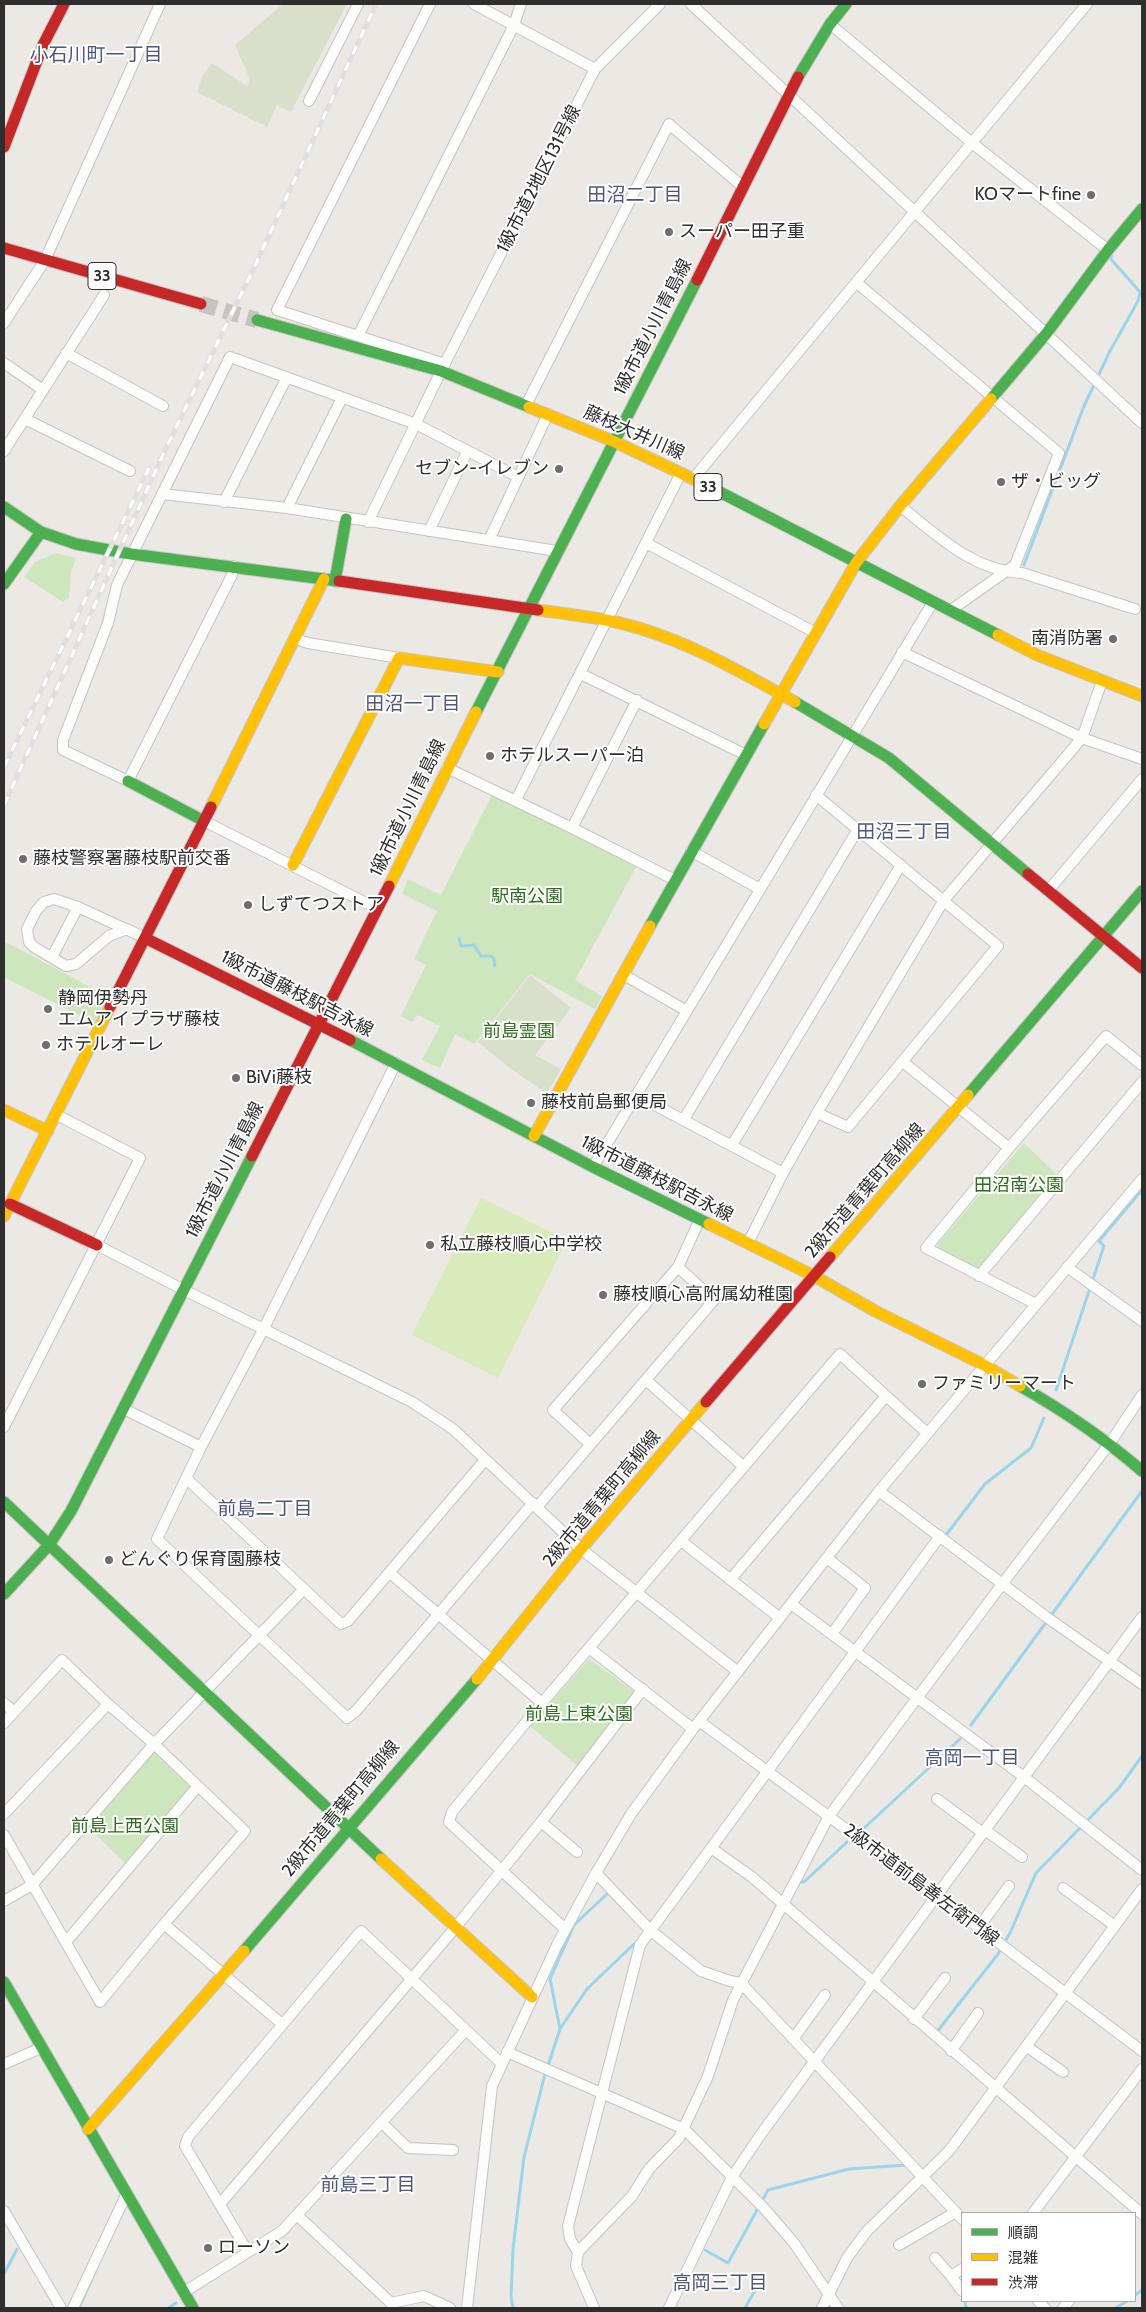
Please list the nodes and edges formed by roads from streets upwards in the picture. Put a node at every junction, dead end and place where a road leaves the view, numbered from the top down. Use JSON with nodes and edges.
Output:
{"nodes":[{"id":1,"x":64,"y":4,"type":"edge"},
{"id":2,"x":160,"y":4,"type":"edge"},
{"id":3,"x":358,"y":4,"type":"edge"},
{"id":4,"x":430,"y":4,"type":"edge"},
{"id":5,"x":474,"y":4,"type":"edge"},
{"id":6,"x":521,"y":4,"type":"edge"},
{"id":7,"x":660,"y":4,"type":"edge"},
{"id":8,"x":691,"y":4,"type":"edge"},
{"id":9,"x":846,"y":4,"type":"edge"},
{"id":10,"x":1072,"y":4,"type":"edge"},
{"id":11,"x":1084,"y":8,"type":"edge"},
{"id":12,"x":514,"y":24,"type":"junction"},
{"id":13,"x":830,"y":24,"type":"junction"},
{"id":14,"x":595,"y":69,"type":"junction"},
{"id":15,"x":789,"y":95,"type":"junction"},
{"id":16,"x":309,"y":101,"type":"dead end"},
{"id":17,"x":972,"y":143,"type":"junction"},
{"id":18,"x":4,"y":147,"type":"edge"},
{"id":19,"x":744,"y":187,"type":"junction"},
{"id":20,"x":1142,"y":210,"type":"edge"},
{"id":21,"x":916,"y":212,"type":"junction"},
{"id":22,"x":4,"y":248,"type":"edge"},
{"id":23,"x":1108,"y":250,"type":"junction"},
{"id":24,"x":45,"y":260,"type":"junction"},
{"id":25,"x":857,"y":283,"type":"junction"},
{"id":26,"x":104,"y":296,"type":"dead end"},
{"id":27,"x":201,"y":304,"type":"tunnel mouth"},
{"id":28,"x":257,"y":320,"type":"tunnel mouth"},
{"id":29,"x":4,"y":323,"type":"edge"},
{"id":30,"x":1046,"y":334,"type":"junction"},
{"id":31,"x":358,"y":336,"type":"junction"},
{"id":32,"x":66,"y":353,"type":"junction"},
{"id":33,"x":4,"y":363,"type":"edge"},
{"id":34,"x":443,"y":367,"type":"junction"},
{"id":35,"x":287,"y":377,"type":"junction"},
{"id":36,"x":43,"y":390,"type":"junction"},
{"id":37,"x":992,"y":396,"type":"junction"},
{"id":38,"x":342,"y":398,"type":"junction"},
{"id":39,"x":526,"y":405,"type":"junction"},
{"id":40,"x":163,"y":406,"type":"dead end"},
{"id":41,"x":548,"y":414,"type":"junction"},
{"id":42,"x":25,"y":419,"type":"junction"},
{"id":43,"x":1142,"y":423,"type":"edge"},
{"id":44,"x":416,"y":424,"type":"junction"},
{"id":45,"x":615,"y":442,"type":"junction"},
{"id":46,"x":4,"y":451,"type":"edge"},
{"id":47,"x":467,"y":452,"type":"junction"},
{"id":48,"x":130,"y":471,"type":"dead end"},
{"id":49,"x":681,"y":473,"type":"junction"},
{"id":50,"x":518,"y":477,"type":"junction"},
{"id":51,"x":693,"y":479,"type":"junction"},
{"id":52,"x":162,"y":494,"type":"junction"},
{"id":53,"x":224,"y":502,"type":"junction"},
{"id":54,"x":900,"y":506,"type":"junction"},
{"id":55,"x":4,"y":507,"type":"edge"},
{"id":56,"x":287,"y":508,"type":"junction"},
{"id":57,"x":346,"y":519,"type":"junction"},
{"id":58,"x":368,"y":522,"type":"junction"},
{"id":59,"x":429,"y":531,"type":"junction"},
{"id":60,"x":41,"y":532,"type":"junction"},
{"id":61,"x":489,"y":540,"type":"junction"},
{"id":62,"x":646,"y":543,"type":"junction"},
{"id":63,"x":556,"y":551,"type":"junction"},
{"id":64,"x":131,"y":554,"type":"junction"},
{"id":65,"x":856,"y":563,"type":"junction"},
{"id":66,"x":234,"y":566,"type":"junction"},
{"id":67,"x":1006,"y":572,"type":"junction"},
{"id":68,"x":329,"y":580,"type":"junction"},
{"id":69,"x":4,"y":584,"type":"edge"},
{"id":70,"x":932,"y":602,"type":"junction"},
{"id":71,"x":529,"y":609,"type":"junction"},
{"id":72,"x":1136,"y":609,"type":"dead end"},
{"id":73,"x":951,"y":610,"type":"junction"},
{"id":74,"x":607,"y":620,"type":"junction"},
{"id":75,"x":816,"y":634,"type":"junction"},
{"id":76,"x":296,"y":639,"type":"junction"},
{"id":77,"x":902,"y":652,"type":"junction"},
{"id":78,"x":399,"y":658,"type":"junction"},
{"id":79,"x":498,"y":672,"type":"junction"},
{"id":80,"x":581,"y":674,"type":"junction"},
{"id":81,"x":1102,"y":681,"type":"junction"},
{"id":82,"x":781,"y":693,"type":"junction"},
{"id":83,"x":1142,"y":696,"type":"edge"},
{"id":84,"x":637,"y":700,"type":"junction"},
{"id":85,"x":853,"y":733,"type":"junction"},
{"id":86,"x":1082,"y":738,"type":"junction"},
{"id":87,"x":746,"y":755,"type":"junction"},
{"id":88,"x":1142,"y":759,"type":"edge"},
{"id":89,"x":447,"y":768,"type":"junction"},
{"id":90,"x":1142,"y":779,"type":"edge"},
{"id":91,"x":128,"y":781,"type":"junction"},
{"id":92,"x":816,"y":795,"type":"junction"},
{"id":93,"x":516,"y":800,"type":"junction"},
{"id":94,"x":204,"y":822,"type":"junction"},
{"id":95,"x":572,"y":828,"type":"junction"},
{"id":96,"x":858,"y":828,"type":"junction"},
{"id":97,"x":992,"y":844,"type":"junction"},
{"id":98,"x":691,"y":851,"type":"junction"},
{"id":99,"x":293,"y":865,"type":"junction"},
{"id":100,"x":901,"y":865,"type":"junction"},
{"id":101,"x":675,"y":880,"type":"junction"},
{"id":102,"x":760,"y":889,"type":"junction"},
{"id":103,"x":1048,"y":891,"type":"junction"},
{"id":104,"x":1142,"y":891,"type":"edge"},
{"id":105,"x":944,"y":900,"type":"junction"},
{"id":106,"x":78,"y":907,"type":"junction"},
{"id":107,"x":378,"y":909,"type":"junction"},
{"id":108,"x":1104,"y":936,"type":"junction"},
{"id":109,"x":145,"y":938,"type":"junction"},
{"id":110,"x":52,"y":958,"type":"junction"},
{"id":111,"x":1142,"y":968,"type":"edge"},
{"id":112,"x":624,"y":975,"type":"junction"},
{"id":113,"x":687,"y":1011,"type":"junction"},
{"id":114,"x":319,"y":1023,"type":"junction"},
{"id":115,"x":903,"y":1062,"type":"junction"},
{"id":116,"x":396,"y":1063,"type":"junction"},
{"id":117,"x":1142,"y":1065,"type":"edge"},
{"id":118,"x":1142,"y":1082,"type":"edge"},
{"id":119,"x":636,"y":1095,"type":"junction"},
{"id":120,"x":959,"y":1107,"type":"junction"},
{"id":121,"x":4,"y":1110,"type":"edge"},
{"id":122,"x":817,"y":1113,"type":"junction"},
{"id":123,"x":57,"y":1115,"type":"junction"},
{"id":124,"x":684,"y":1119,"type":"junction"},
{"id":125,"x":48,"y":1131,"type":"junction"},
{"id":126,"x":534,"y":1136,"type":"junction"},
{"id":127,"x":732,"y":1145,"type":"junction"},
{"id":128,"x":1009,"y":1148,"type":"junction"},
{"id":129,"x":593,"y":1166,"type":"junction"},
{"id":130,"x":783,"y":1173,"type":"junction"},
{"id":131,"x":1142,"y":1180,"type":"edge"},
{"id":132,"x":9,"y":1198,"type":"edge"},
{"id":133,"x":4,"y":1216,"type":"edge"},
{"id":134,"x":700,"y":1219,"type":"junction"},
{"id":135,"x":748,"y":1243,"type":"junction"},
{"id":136,"x":97,"y":1245,"type":"junction"},
{"id":137,"x":678,"y":1266,"type":"junction"},
{"id":138,"x":1067,"y":1267,"type":"junction"},
{"id":139,"x":814,"y":1276,"type":"junction"},
{"id":140,"x":979,"y":1276,"type":"junction"},
{"id":141,"x":184,"y":1290,"type":"junction"},
{"id":142,"x":1036,"y":1304,"type":"junction"},
{"id":143,"x":1142,"y":1321,"type":"edge"},
{"id":144,"x":264,"y":1328,"type":"junction"},
{"id":145,"x":984,"y":1365,"type":"junction"},
{"id":146,"x":646,"y":1380,"type":"junction"},
{"id":147,"x":1142,"y":1395,"type":"edge"},
{"id":148,"x":886,"y":1396,"type":"junction"},
{"id":149,"x":124,"y":1409,"type":"junction"},
{"id":150,"x":692,"y":1420,"type":"junction"},
{"id":151,"x":4,"y":1426,"type":"edge"},
{"id":152,"x":928,"y":1433,"type":"junction"},
{"id":153,"x":1110,"y":1443,"type":"junction"},
{"id":154,"x":590,"y":1444,"type":"junction"},
{"id":155,"x":200,"y":1447,"type":"junction"},
{"id":156,"x":485,"y":1460,"type":"junction"},
{"id":157,"x":744,"y":1467,"type":"junction"},
{"id":158,"x":1142,"y":1471,"type":"edge"},
{"id":159,"x":186,"y":1478,"type":"junction"},
{"id":160,"x":880,"y":1491,"type":"junction"},
{"id":161,"x":4,"y":1502,"type":"edge"},
{"id":162,"x":535,"y":1505,"type":"junction"},
{"id":163,"x":940,"y":1536,"type":"junction"},
{"id":164,"x":681,"y":1541,"type":"junction"},
{"id":165,"x":49,"y":1545,"type":"junction"},
{"id":166,"x":580,"y":1549,"type":"junction"},
{"id":167,"x":827,"y":1558,"type":"junction"},
{"id":168,"x":390,"y":1572,"type":"junction"},
{"id":169,"x":730,"y":1580,"type":"junction"},
{"id":170,"x":1003,"y":1582,"type":"junction"},
{"id":171,"x":303,"y":1590,"type":"junction"},
{"id":172,"x":636,"y":1593,"type":"junction"},
{"id":173,"x":4,"y":1594,"type":"edge"},
{"id":174,"x":791,"y":1604,"type":"junction"},
{"id":175,"x":440,"y":1614,"type":"junction"},
{"id":176,"x":1142,"y":1617,"type":"edge"},
{"id":177,"x":780,"y":1618,"type":"junction"},
{"id":178,"x":832,"y":1634,"type":"junction"},
{"id":179,"x":259,"y":1635,"type":"junction"},
{"id":180,"x":589,"y":1648,"type":"junction"},
{"id":181,"x":856,"y":1652,"type":"junction"},
{"id":182,"x":1110,"y":1660,"type":"junction"},
{"id":183,"x":492,"y":1661,"type":"junction"},
{"id":184,"x":738,"y":1672,"type":"junction"},
{"id":185,"x":1142,"y":1684,"type":"edge"},
{"id":186,"x":642,"y":1689,"type":"junction"},
{"id":187,"x":204,"y":1691,"type":"junction"},
{"id":188,"x":917,"y":1697,"type":"junction"},
{"id":189,"x":4,"y":1703,"type":"edge"},
{"id":190,"x":542,"y":1703,"type":"junction"},
{"id":191,"x":108,"y":1704,"type":"junction"},
{"id":192,"x":14,"y":1712,"type":"junction"},
{"id":193,"x":4,"y":1723,"type":"edge"},
{"id":194,"x":696,"y":1725,"type":"junction"},
{"id":195,"x":154,"y":1744,"type":"junction"},
{"id":196,"x":768,"y":1770,"type":"junction"},
{"id":197,"x":1024,"y":1778,"type":"junction"},
{"id":198,"x":198,"y":1786,"type":"junction"},
{"id":199,"x":937,"y":1800,"type":"dead end"},
{"id":200,"x":4,"y":1814,"type":"edge"},
{"id":201,"x":829,"y":1816,"type":"junction"},
{"id":202,"x":541,"y":1822,"type":"junction"},
{"id":203,"x":347,"y":1828,"type":"junction"},
{"id":204,"x":984,"y":1832,"type":"junction"},
{"id":205,"x":4,"y":1835,"type":"edge"},
{"id":206,"x":711,"y":1848,"type":"junction"},
{"id":207,"x":577,"y":1852,"type":"dead end"},
{"id":208,"x":1022,"y":1857,"type":"dead end"},
{"id":209,"x":502,"y":1870,"type":"junction"},
{"id":210,"x":1142,"y":1870,"type":"edge"},
{"id":211,"x":596,"y":1873,"type":"junction"},
{"id":212,"x":32,"y":1885,"type":"junction"},
{"id":213,"x":1009,"y":1886,"type":"dead end"},
{"id":214,"x":1063,"y":1888,"type":"dead end"},
{"id":215,"x":1142,"y":1888,"type":"edge"},
{"id":216,"x":937,"y":1896,"type":"junction"},
{"id":217,"x":4,"y":1901,"type":"edge"},
{"id":218,"x":784,"y":1906,"type":"junction"},
{"id":219,"x":164,"y":1924,"type":"junction"},
{"id":220,"x":1115,"y":1926,"type":"junction"},
{"id":221,"x":979,"y":1927,"type":"junction"},
{"id":222,"x":455,"y":1928,"type":"junction"},
{"id":223,"x":565,"y":1929,"type":"junction"},
{"id":224,"x":650,"y":1930,"type":"junction"},
{"id":225,"x":66,"y":1942,"type":"junction"},
{"id":226,"x":224,"y":1975,"type":"junction"},
{"id":227,"x":945,"y":1978,"type":"dead end"},
{"id":228,"x":412,"y":1979,"type":"junction"},
{"id":229,"x":4,"y":1982,"type":"edge"},
{"id":230,"x":741,"y":1983,"type":"junction"},
{"id":231,"x":873,"y":1983,"type":"junction"},
{"id":232,"x":1065,"y":1993,"type":"junction"},
{"id":233,"x":825,"y":1995,"type":"dead end"},
{"id":234,"x":532,"y":1997,"type":"junction"},
{"id":235,"x":978,"y":2013,"type":"dead end"},
{"id":236,"x":914,"y":2019,"type":"junction"},
{"id":237,"x":282,"y":2024,"type":"junction"},
{"id":238,"x":465,"y":2031,"type":"junction"},
{"id":239,"x":793,"y":2039,"type":"junction"},
{"id":240,"x":1026,"y":2046,"type":"junction"},
{"id":241,"x":41,"y":2048,"type":"junction"},
{"id":242,"x":951,"y":2051,"type":"junction"},
{"id":243,"x":1142,"y":2051,"type":"edge"},
{"id":244,"x":507,"y":2052,"type":"junction"},
{"id":245,"x":815,"y":2060,"type":"junction"},
{"id":246,"x":500,"y":2063,"type":"junction"},
{"id":247,"x":4,"y":2064,"type":"edge"},
{"id":248,"x":1142,"y":2069,"type":"edge"},
{"id":249,"x":1063,"y":2072,"type":"dead end"},
{"id":250,"x":995,"y":2089,"type":"junction"},
{"id":251,"x":602,"y":2093,"type":"junction"},
{"id":252,"x":382,"y":2123,"type":"junction"},
{"id":253,"x":88,"y":2129,"type":"junction"},
{"id":254,"x":684,"y":2129,"type":"junction"},
{"id":255,"x":453,"y":2150,"type":"dead end"},
{"id":256,"x":1077,"y":2157,"type":"junction"},
{"id":257,"x":732,"y":2177,"type":"junction"},
{"id":258,"x":924,"y":2177,"type":"junction"},
{"id":259,"x":126,"y":2195,"type":"junction"},
{"id":260,"x":220,"y":2204,"type":"junction"},
{"id":261,"x":4,"y":2211,"type":"edge"},
{"id":262,"x":1034,"y":2212,"type":"edge"},
{"id":263,"x":1140,"y":2212,"type":"edge"},
{"id":264,"x":959,"y":2215,"type":"edge"},
{"id":265,"x":298,"y":2216,"type":"junction"},
{"id":266,"x":899,"y":2245,"type":"dead end"},
{"id":267,"x":248,"y":2252,"type":"junction"},
{"id":268,"x":578,"y":2252,"type":"junction"},
{"id":269,"x":935,"y":2258,"type":"dead end"},
{"id":270,"x":961,"y":2270,"type":"edge"},
{"id":271,"x":951,"y":2276,"type":"junction"},
{"id":272,"x":961,"y":2290,"type":"edge"},
{"id":273,"x":184,"y":2292,"type":"junction"},
{"id":274,"x":830,"y":2293,"type":"junction"},
{"id":275,"x":61,"y":2308,"type":"edge"},
{"id":276,"x":73,"y":2308,"type":"edge"},
{"id":277,"x":193,"y":2308,"type":"edge"},
{"id":278,"x":450,"y":2308,"type":"edge"},
{"id":279,"x":467,"y":2308,"type":"edge"},
{"id":280,"x":594,"y":2308,"type":"edge"},
{"id":281,"x":669,"y":2308,"type":"edge"},
{"id":282,"x":822,"y":2308,"type":"edge"},
{"id":283,"x":838,"y":2308,"type":"edge"}],
"edges":[{"from":1,"to":18,"type":"street"},
{"from":2,"to":24,"type":"street"},
{"from":3,"to":16,"type":"street"},
{"from":4,"to":31,"type":"street"},
{"from":5,"to":12,"type":"street"},
{"from":6,"to":12,"type":"street"},
{"from":7,"to":14,"type":"street","name":"1級市道2地区131号線"},
{"from":8,"to":15,"type":"street"},
{"from":9,"to":13,"type":"street","name":"1級市道小川青島線"},
{"from":10,"to":11,"type":"street"},
{"from":11,"to":17,"type":"street"},
{"from":12,"to":14,"type":"street"},
{"from":12,"to":31,"type":"street"},
{"from":13,"to":15,"type":"street","name":"1級市道小川青島線"},
{"from":13,"to":17,"type":"street"},
{"from":14,"to":34,"type":"street","name":"1級市道2地区131号線"},
{"from":15,"to":19,"type":"street","name":"1級市道小川青島線"},
{"from":15,"to":21,"type":"street"},
{"from":17,"to":21,"type":"street"},
{"from":17,"to":23,"type":"street"},
{"from":19,"to":39,"type":"street"},
{"from":19,"to":45,"type":"street","name":"1級市道小川青島線"},
{"from":20,"to":23,"type":"street"},
{"from":21,"to":25,"type":"street"},
{"from":21,"to":30,"type":"street"},
{"from":22,"to":24,"type":"street","number":"33"},
{"from":23,"to":30,"type":"street"},
{"from":24,"to":27,"type":"street","number":"33"},
{"from":24,"to":29,"type":"street"},
{"from":25,"to":37,"type":"street"},
{"from":25,"to":51,"type":"street"},
{"from":26,"to":32,"type":"street"},
{"from":28,"to":34,"type":"street","name":"藤枝大井川線","number":"33"},
{"from":30,"to":37,"type":"street"},
{"from":30,"to":43,"type":"street"},
{"from":31,"to":34,"type":"street"},
{"from":32,"to":36,"type":"street"},
{"from":32,"to":40,"type":"street"},
{"from":33,"to":36,"type":"street"},
{"from":34,"to":39,"type":"street","name":"藤枝大井川線","number":"33"},
{"from":34,"to":44,"type":"street","name":"1級市道2地区131号線"},
{"from":35,"to":38,"type":"street"},
{"from":35,"to":52,"type":"street"},
{"from":35,"to":53,"type":"street"},
{"from":36,"to":42,"type":"street"},
{"from":37,"to":54,"type":"street"},
{"from":37,"to":67,"type":"street"},
{"from":38,"to":44,"type":"street"},
{"from":38,"to":56,"type":"street"},
{"from":39,"to":41,"type":"street","name":"藤枝大井川線","number":"33"},
{"from":41,"to":45,"type":"street","name":"藤枝大井川線","number":"33"},
{"from":41,"to":50,"type":"street"},
{"from":42,"to":46,"type":"street"},
{"from":42,"to":48,"type":"street"},
{"from":44,"to":47,"type":"street"},
{"from":44,"to":58,"type":"street","name":"1級市道2地区131号線"},
{"from":45,"to":49,"type":"street","name":"藤枝大井川線","number":"33"},
{"from":45,"to":63,"type":"street","name":"1級市道小川青島線"},
{"from":47,"to":50,"type":"street"},
{"from":47,"to":59,"type":"street"},
{"from":49,"to":51,"type":"street","name":"藤枝大井川線","number":"33"},
{"from":49,"to":62,"type":"street"},
{"from":50,"to":61,"type":"street"},
{"from":51,"to":65,"type":"street","name":"藤枝大井川線","number":"33"},
{"from":52,"to":53,"type":"street"},
{"from":52,"to":64,"type":"street"},
{"from":53,"to":56,"type":"street"},
{"from":54,"to":65,"type":"street"},
{"from":54,"to":67,"type":"street"},
{"from":55,"to":60,"type":"street"},
{"from":56,"to":57,"type":"street"},
{"from":57,"to":58,"type":"street"},
{"from":57,"to":68,"type":"street"},
{"from":58,"to":59,"type":"street"},
{"from":59,"to":61,"type":"street"},
{"from":60,"to":64,"type":"street"},
{"from":60,"to":69,"type":"street"},
{"from":61,"to":63,"type":"street"},
{"from":62,"to":74,"type":"street"},
{"from":62,"to":75,"type":"street"},
{"from":63,"to":71,"type":"street","name":"1級市道小川青島線"},
{"from":64,"to":66,"type":"street"},
{"from":64,"to":91,"type":"street"},
{"from":65,"to":70,"type":"street","name":"藤枝大井川線","number":"33"},
{"from":65,"to":75,"type":"street"},
{"from":66,"to":68,"type":"street"},
{"from":66,"to":91,"type":"street"},
{"from":67,"to":72,"type":"street"},
{"from":67,"to":73,"type":"street"},
{"from":68,"to":71,"type":"street"},
{"from":68,"to":76,"type":"street"},
{"from":70,"to":73,"type":"street","name":"藤枝大井川線","number":"33"},
{"from":70,"to":77,"type":"street"},
{"from":71,"to":74,"type":"street"},
{"from":71,"to":79,"type":"street","name":"1級市道小川青島線"},
{"from":73,"to":81,"type":"street","name":"藤枝大井川線","number":"33"},
{"from":74,"to":80,"type":"street"},
{"from":74,"to":82,"type":"street"},
{"from":75,"to":82,"type":"street"},
{"from":76,"to":78,"type":"street"},
{"from":76,"to":94,"type":"street"},
{"from":77,"to":85,"type":"street"},
{"from":77,"to":86,"type":"street"},
{"from":78,"to":79,"type":"street"},
{"from":78,"to":99,"type":"street"},
{"from":79,"to":89,"type":"street","name":"1級市道小川青島線"},
{"from":80,"to":84,"type":"street"},
{"from":80,"to":93,"type":"street"},
{"from":81,"to":83,"type":"street","name":"藤枝大井川線","number":"33"},
{"from":81,"to":86,"type":"street"},
{"from":82,"to":85,"type":"street"},
{"from":82,"to":87,"type":"street"},
{"from":84,"to":87,"type":"street"},
{"from":84,"to":95,"type":"street"},
{"from":85,"to":92,"type":"street"},
{"from":85,"to":97,"type":"street"},
{"from":86,"to":88,"type":"street"},
{"from":86,"to":97,"type":"street"},
{"from":87,"to":98,"type":"street"},
{"from":89,"to":93,"type":"street"},
{"from":89,"to":107,"type":"street","name":"1級市道小川青島線"},
{"from":90,"to":103,"type":"street"},
{"from":91,"to":94,"type":"street"},
{"from":92,"to":96,"type":"street"},
{"from":92,"to":102,"type":"street"},
{"from":93,"to":95,"type":"street"},
{"from":94,"to":99,"type":"street"},
{"from":94,"to":109,"type":"street"},
{"from":95,"to":101,"type":"street"},
{"from":96,"to":100,"type":"street"},
{"from":96,"to":124,"type":"street"},
{"from":97,"to":103,"type":"street"},
{"from":97,"to":105,"type":"street"},
{"from":98,"to":101,"type":"street"},
{"from":98,"to":102,"type":"street"},
{"from":99,"to":107,"type":"street"},
{"from":100,"to":105,"type":"street"},
{"from":100,"to":127,"type":"street"},
{"from":101,"to":112,"type":"street"},
{"from":102,"to":113,"type":"street"},
{"from":103,"to":108,"type":"street"},
{"from":104,"to":108,"type":"street","name":"2級市道青葉町高柳線"},
{"from":105,"to":115,"type":"street"},
{"from":105,"to":122,"type":"street"},
{"from":106,"to":109,"type":"street","name":"1級市道藤枝駅吉永線"},
{"from":106,"to":110,"type":"street"},
{"from":106,"to":110,"type":"street","name":"1級市道藤枝駅吉永線"},
{"from":107,"to":114,"type":"street","name":"1級市道小川青島線"},
{"from":108,"to":111,"type":"street"},
{"from":108,"to":120,"type":"street","name":"2級市道青葉町高柳線"},
{"from":109,"to":110,"type":"street","name":"1級市道藤枝駅吉永線"},
{"from":109,"to":114,"type":"street","name":"1級市道藤枝駅吉永線"},
{"from":109,"to":123,"type":"street"},
{"from":112,"to":113,"type":"street"},
{"from":112,"to":126,"type":"street"},
{"from":113,"to":119,"type":"street"},
{"from":114,"to":116,"type":"street","name":"1級市道藤枝駅吉永線"},
{"from":114,"to":141,"type":"street","name":"1級市道小川青島線"},
{"from":115,"to":120,"type":"street"},
{"from":115,"to":122,"type":"street"},
{"from":116,"to":126,"type":"street","name":"1級市道藤枝駅吉永線"},
{"from":116,"to":144,"type":"street"},
{"from":117,"to":128,"type":"street"},
{"from":118,"to":140,"type":"street"},
{"from":119,"to":124,"type":"street"},
{"from":119,"to":129,"type":"street"},
{"from":120,"to":128,"type":"street"},
{"from":120,"to":139,"type":"street","name":"2級市道青葉町高柳線"},
{"from":121,"to":125,"type":"street"},
{"from":122,"to":130,"type":"street"},
{"from":123,"to":125,"type":"street"},
{"from":123,"to":136,"type":"street"},
{"from":124,"to":127,"type":"street"},
{"from":125,"to":132,"type":"street"},
{"from":126,"to":129,"type":"street","name":"1級市道藤枝駅吉永線"},
{"from":127,"to":130,"type":"street"},
{"from":128,"to":140,"type":"street"},
{"from":129,"to":134,"type":"street","name":"1級市道藤枝駅吉永線"},
{"from":130,"to":135,"type":"street"},
{"from":131,"to":138,"type":"street"},
{"from":132,"to":133,"type":"street"},
{"from":132,"to":136,"type":"street"},
{"from":134,"to":135,"type":"street","name":"1級市道藤枝駅吉永線"},
{"from":134,"to":137,"type":"street"},
{"from":135,"to":139,"type":"street","name":"1級市道藤枝駅吉永線"},
{"from":136,"to":141,"type":"street"},
{"from":136,"to":151,"type":"street"},
{"from":137,"to":146,"type":"street"},
{"from":137,"to":154,"type":"street"},
{"from":138,"to":142,"type":"street"},
{"from":138,"to":143,"type":"street"},
{"from":139,"to":145,"type":"street","name":"1級市道藤枝駅吉永線"},
{"from":139,"to":150,"type":"street","name":"2級市道青葉町高柳線"},
{"from":140,"to":142,"type":"street"},
{"from":141,"to":144,"type":"street"},
{"from":141,"to":149,"type":"street","name":"1級市道小川青島線"},
{"from":142,"to":145,"type":"street"},
{"from":144,"to":155,"type":"street"},
{"from":144,"to":156,"type":"street"},
{"from":145,"to":152,"type":"street"},
{"from":145,"to":153,"type":"street","name":"1級市道藤枝駅吉永線"},
{"from":146,"to":150,"type":"street"},
{"from":146,"to":154,"type":"street"},
{"from":147,"to":153,"type":"street"},
{"from":148,"to":152,"type":"street"},
{"from":148,"to":157,"type":"street"},
{"from":148,"to":169,"type":"street"},
{"from":149,"to":155,"type":"street"},
{"from":149,"to":165,"type":"street","name":"1級市道小川青島線"},
{"from":150,"to":157,"type":"street"},
{"from":150,"to":166,"type":"street","name":"2級市道青葉町高柳線"},
{"from":152,"to":160,"type":"street"},
{"from":153,"to":158,"type":"street","name":"1級市道藤枝駅吉永線"},
{"from":153,"to":170,"type":"street"},
{"from":154,"to":162,"type":"street"},
{"from":155,"to":159,"type":"street"},
{"from":156,"to":162,"type":"street"},
{"from":156,"to":168,"type":"street"},
{"from":157,"to":164,"type":"street"},
{"from":159,"to":171,"type":"street"},
{"from":159,"to":179,"type":"street"},
{"from":160,"to":163,"type":"street"},
{"from":160,"to":167,"type":"street"},
{"from":161,"to":165,"type":"street"},
{"from":162,"to":166,"type":"street"},
{"from":162,"to":175,"type":"street"},
{"from":163,"to":170,"type":"street"},
{"from":163,"to":181,"type":"street"},
{"from":164,"to":169,"type":"street"},
{"from":164,"to":172,"type":"street"},
{"from":165,"to":173,"type":"street","name":"1級市道小川青島線"},
{"from":165,"to":187,"type":"street"},
{"from":166,"to":172,"type":"street"},
{"from":166,"to":183,"type":"street","name":"2級市道青葉町高柳線"},
{"from":167,"to":174,"type":"street"},
{"from":167,"to":178,"type":"street"},
{"from":168,"to":171,"type":"street"},
{"from":168,"to":175,"type":"street"},
{"from":169,"to":177,"type":"street"},
{"from":170,"to":182,"type":"street"},
{"from":170,"to":188,"type":"street"},
{"from":171,"to":179,"type":"street"},
{"from":172,"to":180,"type":"street"},
{"from":172,"to":184,"type":"street"},
{"from":174,"to":177,"type":"street"},
{"from":174,"to":178,"type":"street"},
{"from":175,"to":179,"type":"street"},
{"from":175,"to":183,"type":"street"},
{"from":176,"to":182,"type":"street"},
{"from":177,"to":184,"type":"street"},
{"from":178,"to":181,"type":"street"},
{"from":179,"to":187,"type":"street"},
{"from":180,"to":186,"type":"street","name":"2級市道前島善左衛門線"},
{"from":180,"to":190,"type":"street"},
{"from":181,"to":188,"type":"street"},
{"from":181,"to":196,"type":"street"},
{"from":182,"to":185,"type":"street"},
{"from":182,"to":197,"type":"street"},
{"from":183,"to":190,"type":"street"},
{"from":183,"to":203,"type":"street","name":"2級市道青葉町高柳線"},
{"from":184,"to":194,"type":"street"},
{"from":186,"to":194,"type":"street","name":"2級市道前島善左衛門線"},
{"from":186,"to":202,"type":"street"},
{"from":187,"to":195,"type":"street"},
{"from":187,"to":203,"type":"street"},
{"from":188,"to":197,"type":"street"},
{"from":188,"to":201,"type":"street"},
{"from":189,"to":192,"type":"street"},
{"from":190,"to":209,"type":"street"},
{"from":191,"to":192,"type":"street"},
{"from":191,"to":195,"type":"street"},
{"from":191,"to":200,"type":"street"},
{"from":192,"to":193,"type":"street"},
{"from":194,"to":196,"type":"street","name":"2級市道前島善左衛門線"},
{"from":194,"to":211,"type":"street"},
{"from":195,"to":198,"type":"street"},
{"from":195,"to":212,"type":"street"},
{"from":196,"to":201,"type":"street","name":"2級市道前島善左衛門線"},
{"from":196,"to":206,"type":"street"},
{"from":197,"to":204,"type":"street"},
{"from":197,"to":210,"type":"street"},
{"from":198,"to":219,"type":"street"},
{"from":198,"to":225,"type":"street"},
{"from":199,"to":204,"type":"street"},
{"from":201,"to":216,"type":"street","name":"2級市道前島善左衛門線"},
{"from":201,"to":218,"type":"street"},
{"from":202,"to":207,"type":"street"},
{"from":202,"to":209,"type":"street"},
{"from":203,"to":222,"type":"street"},
{"from":203,"to":226,"type":"street","name":"2級市道青葉町高柳線"},
{"from":204,"to":208,"type":"street"},
{"from":204,"to":216,"type":"street"},
{"from":205,"to":212,"type":"street"},
{"from":206,"to":218,"type":"street"},
{"from":206,"to":224,"type":"street"},
{"from":209,"to":222,"type":"street"},
{"from":209,"to":223,"type":"street"},
{"from":211,"to":223,"type":"street"},
{"from":211,"to":224,"type":"street"},
{"from":212,"to":217,"type":"street"},
{"from":212,"to":225,"type":"street"},
{"from":213,"to":221,"type":"street"},
{"from":214,"to":220,"type":"street"},
{"from":215,"to":220,"type":"street"},
{"from":216,"to":221,"type":"street","name":"2級市道前島善左衛門線"},
{"from":216,"to":231,"type":"street"},
{"from":218,"to":230,"type":"street"},
{"from":218,"to":231,"type":"street"},
{"from":219,"to":225,"type":"street"},
{"from":219,"to":226,"type":"street"},
{"from":220,"to":232,"type":"street"},
{"from":221,"to":232,"type":"street","name":"2級市道前島善左衛門線"},
{"from":222,"to":228,"type":"street"},
{"from":222,"to":234,"type":"street"},
{"from":223,"to":234,"type":"street"},
{"from":224,"to":230,"type":"street"},
{"from":224,"to":251,"type":"street"},
{"from":226,"to":237,"type":"street"},
{"from":226,"to":253,"type":"street","name":"2級市道青葉町高柳線"},
{"from":227,"to":236,"type":"street"},
{"from":228,"to":237,"type":"street"},
{"from":228,"to":238,"type":"street"},
{"from":228,"to":260,"type":"street"},
{"from":229,"to":241,"type":"street"},
{"from":230,"to":239,"type":"street"},
{"from":230,"to":254,"type":"street"},
{"from":231,"to":236,"type":"street"},
{"from":231,"to":245,"type":"street"},
{"from":232,"to":240,"type":"street"},
{"from":232,"to":243,"type":"street","name":"2級市道前島善左衛門線"},
{"from":233,"to":239,"type":"street"},
{"from":234,"to":244,"type":"street"},
{"from":235,"to":242,"type":"street"},
{"from":236,"to":242,"type":"street"},
{"from":237,"to":260,"type":"street"},
{"from":238,"to":246,"type":"street"},
{"from":238,"to":252,"type":"street"},
{"from":239,"to":245,"type":"street"},
{"from":240,"to":249,"type":"street"},
{"from":240,"to":250,"type":"street"},
{"from":241,"to":247,"type":"street"},
{"from":241,"to":253,"type":"street"},
{"from":242,"to":250,"type":"street"},
{"from":244,"to":246,"type":"street"},
{"from":244,"to":251,"type":"street"},
{"from":245,"to":257,"type":"street"},
{"from":245,"to":258,"type":"street"},
{"from":246,"to":279,"type":"street"},
{"from":248,"to":256,"type":"street"},
{"from":250,"to":256,"type":"street"},
{"from":250,"to":258,"type":"street"},
{"from":251,"to":254,"type":"street"},
{"from":251,"to":268,"type":"street"},
{"from":252,"to":255,"type":"street"},
{"from":252,"to":265,"type":"street"},
{"from":253,"to":259,"type":"street"},
{"from":254,"to":257,"type":"street"},
{"from":254,"to":268,"type":"street"},
{"from":256,"to":262,"type":"street"},
{"from":256,"to":263,"type":"street"},
{"from":257,"to":274,"type":"street"},
{"from":257,"to":281,"type":"street"},
{"from":258,"to":264,"type":"street"},
{"from":258,"to":274,"type":"street"},
{"from":259,"to":273,"type":"street"},
{"from":259,"to":276,"type":"street"},
{"from":260,"to":267,"type":"street"},
{"from":261,"to":275,"type":"street"},
{"from":264,"to":266,"type":"street"},
{"from":265,"to":267,"type":"street"},
{"from":265,"to":278,"type":"street"},
{"from":267,"to":273,"type":"street"},
{"from":268,"to":280,"type":"street"},
{"from":269,"to":271,"type":"street"},
{"from":270,"to":271,"type":"street"},
{"from":271,"to":272,"type":"street"},
{"from":273,"to":277,"type":"street"},
{"from":274,"to":282,"type":"street"},
{"from":274,"to":283,"type":"street"}]}
